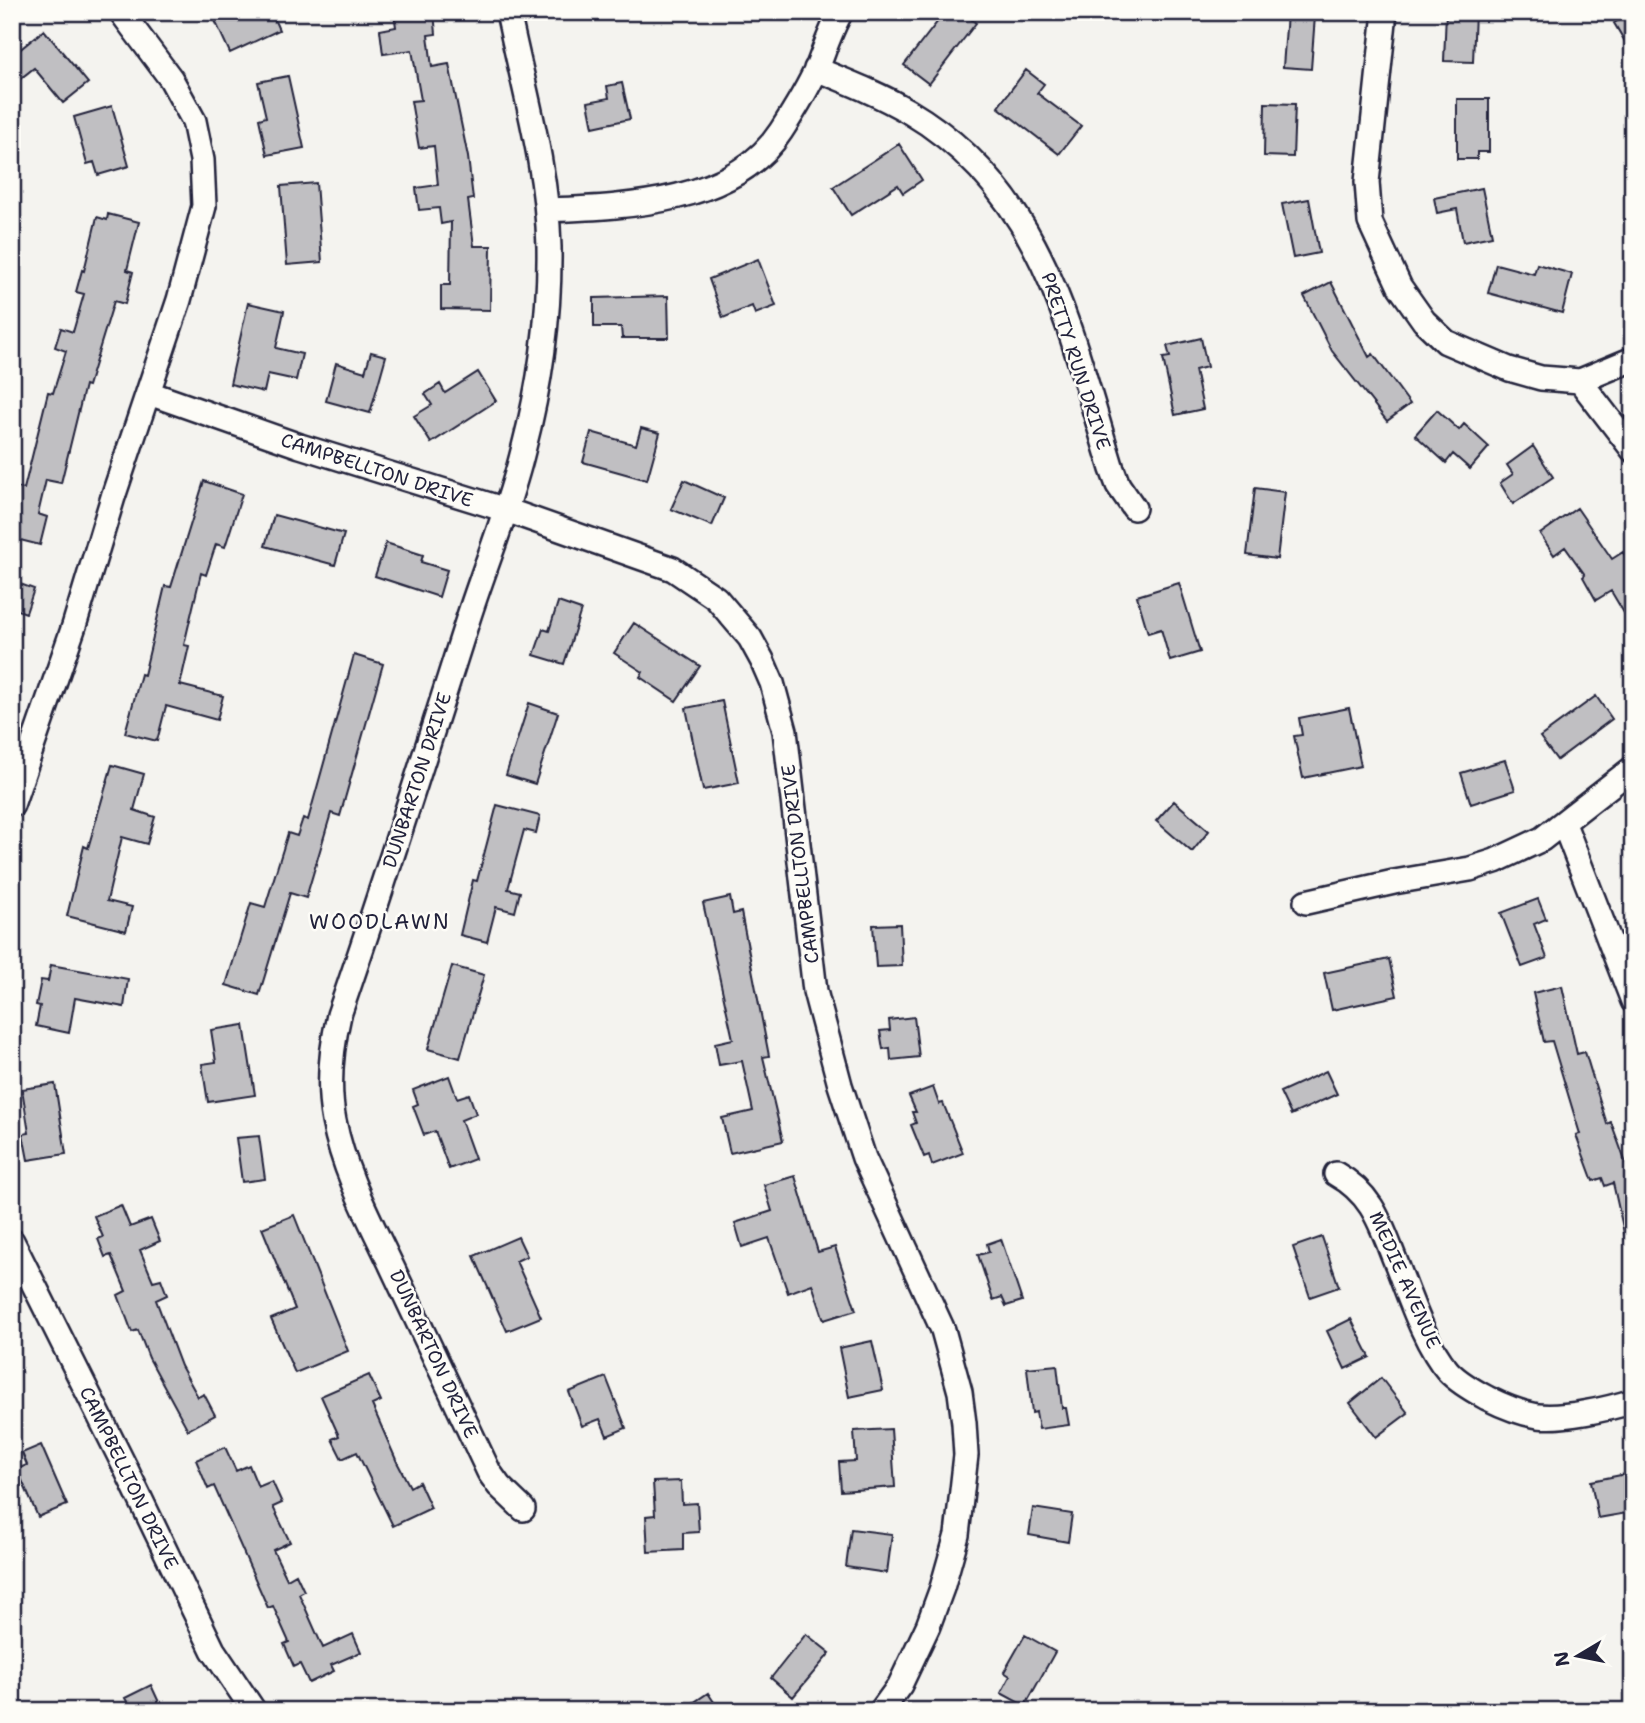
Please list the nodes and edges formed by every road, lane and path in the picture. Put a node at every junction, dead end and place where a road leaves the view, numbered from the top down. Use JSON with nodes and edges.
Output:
{"nodes":[{"id":1,"x":121,"y":12,"type":"edge"},
{"id":2,"x":508,"y":12,"type":"edge"},
{"id":3,"x":841,"y":12,"type":"edge"},
{"id":4,"x":1385,"y":12,"type":"edge"},
{"id":5,"x":816,"y":69,"type":"junction"},
{"id":6,"x":547,"y":210,"type":"junction"},
{"id":7,"x":1633,"y":359,"type":"edge"},
{"id":8,"x":1580,"y":382,"type":"junction"},
{"id":9,"x":149,"y":393,"type":"junction"},
{"id":10,"x":1633,"y":450,"type":"edge"},
{"id":11,"x":1134,"y":509,"type":"dead end"},
{"id":12,"x":506,"y":510,"type":"junction"},
{"id":13,"x":1633,"y":768,"type":"edge"},
{"id":14,"x":12,"y":805,"type":"edge"},
{"id":15,"x":1564,"y":824,"type":"junction"},
{"id":16,"x":1306,"y":902,"type":"dead end"},
{"id":17,"x":1633,"y":1001,"type":"edge"},
{"id":18,"x":1336,"y":1174,"type":"dead end"},
{"id":19,"x":12,"y":1241,"type":"edge"},
{"id":20,"x":1633,"y":1401,"type":"edge"},
{"id":21,"x":523,"y":1509,"type":"dead end"},
{"id":22,"x":254,"y":1711,"type":"edge"},
{"id":23,"x":881,"y":1711,"type":"edge"}],
"edges":[{"from":1,"to":9,"type":"street"},
{"from":2,"to":6,"type":"street","name":"DUNBARTON DRIVE"},
{"from":3,"to":5,"type":"street"},
{"from":4,"to":8,"type":"street"},
{"from":5,"to":6,"type":"street"},
{"from":5,"to":11,"type":"street","name":"PRETTY RUN DRIVE"},
{"from":6,"to":12,"type":"street","name":"DUNBARTON DRIVE"},
{"from":7,"to":8,"type":"street"},
{"from":8,"to":10,"type":"street"},
{"from":9,"to":12,"type":"street","name":"CAMPBELLTON DRIVE"},
{"from":9,"to":14,"type":"street"},
{"from":12,"to":21,"type":"street","name":"DUNBARTON DRIVE"},
{"from":12,"to":23,"type":"street","name":"CAMPBELLTON DRIVE"},
{"from":13,"to":15,"type":"street"},
{"from":15,"to":16,"type":"street"},
{"from":15,"to":17,"type":"street"},
{"from":18,"to":20,"type":"street","name":"MEDIE AVENUE"},
{"from":19,"to":22,"type":"street","name":"CAMPBELLTON DRIVE"}]}
